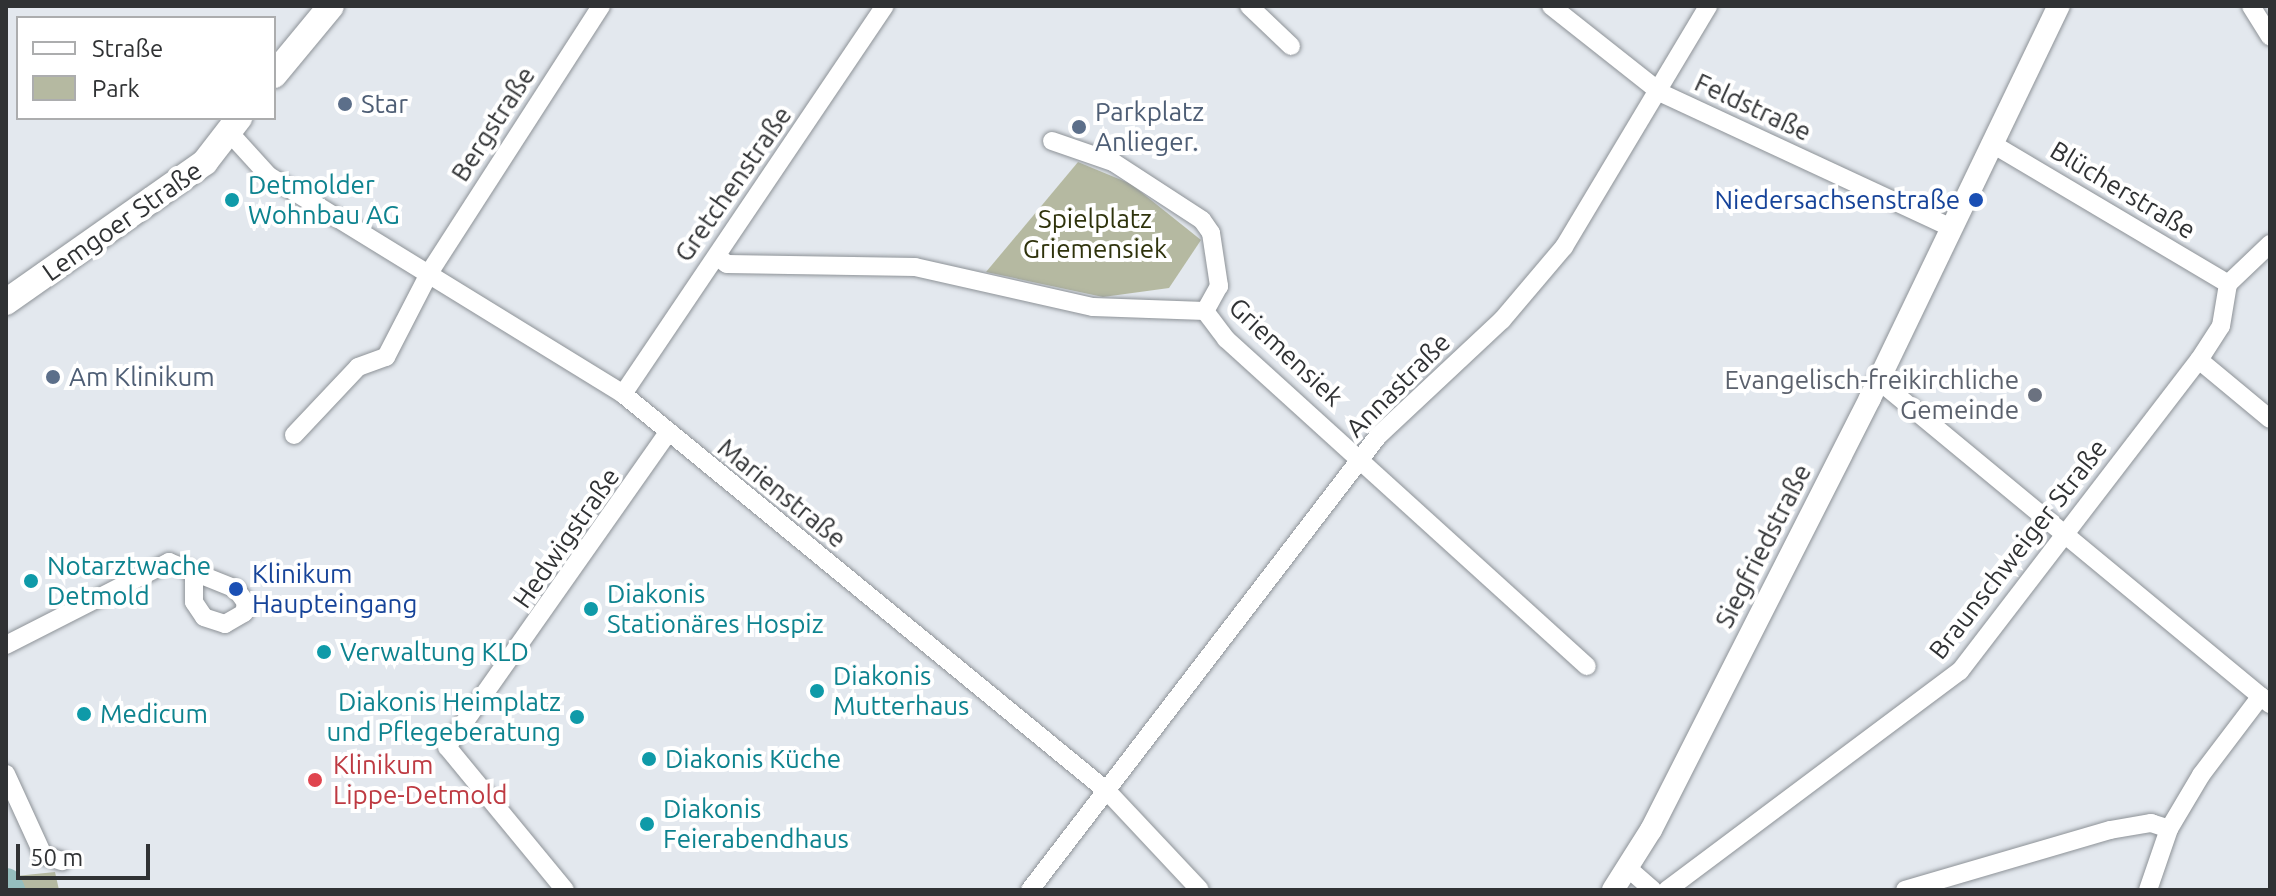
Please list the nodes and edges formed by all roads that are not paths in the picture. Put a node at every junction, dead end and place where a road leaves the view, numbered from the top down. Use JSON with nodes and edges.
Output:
{"nodes":[{"id":1,"x":331,"y":6,"type":"edge"},
{"id":2,"x":601,"y":6,"type":"edge"},
{"id":3,"x":885,"y":6,"type":"edge"},
{"id":4,"x":1249,"y":6,"type":"edge"},
{"id":5,"x":1551,"y":6,"type":"edge"},
{"id":6,"x":1708,"y":6,"type":"edge"},
{"id":7,"x":2059,"y":6,"type":"edge"},
{"id":8,"x":2251,"y":6,"type":"edge"},
{"id":9,"x":2270,"y":36,"type":"edge"},
{"id":10,"x":1291,"y":46,"type":"dead end"},
{"id":11,"x":276,"y":73,"type":"edge"},
{"id":12,"x":1661,"y":93,"type":"junction"},
{"id":13,"x":233,"y":124,"type":"edge"},
{"id":14,"x":1052,"y":141,"type":"dead end"},
{"id":15,"x":1991,"y":143,"type":"junction"},
{"id":16,"x":1950,"y":227,"type":"junction"},
{"id":17,"x":2270,"y":244,"type":"edge"},
{"id":18,"x":719,"y":258,"type":"junction"},
{"id":19,"x":431,"y":270,"type":"junction"},
{"id":20,"x":6,"y":283,"type":"edge"},
{"id":21,"x":2228,"y":284,"type":"junction"},
{"id":22,"x":6,"y":302,"type":"edge"},
{"id":23,"x":1205,"y":311,"type":"junction"},
{"id":24,"x":2199,"y":360,"type":"junction"},
{"id":25,"x":1878,"y":380,"type":"junction"},
{"id":26,"x":623,"y":394,"type":"junction"},
{"id":27,"x":2270,"y":419,"type":"edge"},
{"id":28,"x":667,"y":434,"type":"junction"},
{"id":29,"x":294,"y":435,"type":"dead end"},
{"id":30,"x":1363,"y":457,"type":"junction"},
{"id":31,"x":2065,"y":532,"type":"junction"},
{"id":32,"x":194,"y":576,"type":"dead end"},
{"id":33,"x":6,"y":645,"type":"edge"},
{"id":34,"x":1587,"y":666,"type":"dead end"},
{"id":35,"x":2266,"y":700,"type":"edge"},
{"id":36,"x":6,"y":774,"type":"edge"},
{"id":37,"x":1108,"y":792,"type":"junction"},
{"id":38,"x":2169,"y":829,"type":"junction"},
{"id":39,"x":62,"y":861,"type":"dead end"},
{"id":40,"x":1630,"y":870,"type":"junction"},
{"id":41,"x":565,"y":890,"type":"edge"},
{"id":42,"x":1030,"y":890,"type":"edge"},
{"id":43,"x":1200,"y":890,"type":"edge"},
{"id":44,"x":1613,"y":890,"type":"edge"},
{"id":45,"x":1653,"y":890,"type":"edge"},
{"id":46,"x":1667,"y":890,"type":"edge"},
{"id":47,"x":1905,"y":890,"type":"edge"},
{"id":48,"x":2148,"y":890,"type":"edge"}],
"edges":[{"from":1,"to":11,"type":"main road"},
{"from":2,"to":19,"type":"street","name":"Bergstraße"},
{"from":3,"to":18,"type":"street","name":"Gretchenstraße"},
{"from":4,"to":10,"type":"street"},
{"from":5,"to":12,"type":"street","name":"Feldstraße"},
{"from":6,"to":12,"type":"street","name":"Annastraße"},
{"from":7,"to":15,"type":"street","name":"Siegfriedstraße"},
{"from":8,"to":9,"type":"street"},
{"from":12,"to":16,"type":"street","name":"Feldstraße"},
{"from":12,"to":30,"type":"street","name":"Annastraße"},
{"from":13,"to":19,"type":"street","name":"Marienstraße"},
{"from":13,"to":20,"type":"main road","name":"Lemgoer Straße"},
{"from":13,"to":22,"type":"main road","name":"Lemgoer Straße"},
{"from":14,"to":23,"type":"street"},
{"from":15,"to":16,"type":"street","name":"Siegfriedstraße"},
{"from":15,"to":21,"type":"street","name":"Blücherstraße"},
{"from":16,"to":25,"type":"street","name":"Siegfriedstraße"},
{"from":17,"to":21,"type":"street"},
{"from":18,"to":23,"type":"street","name":"Griemensiek"},
{"from":18,"to":26,"type":"street","name":"Gretchenstraße"},
{"from":19,"to":26,"type":"street","name":"Marienstraße"},
{"from":19,"to":29,"type":"street","name":"Bergstraße"},
{"from":21,"to":24,"type":"street","name":"Braunschweiger Straße"},
{"from":23,"to":30,"type":"street","name":"Griemensiek"},
{"from":24,"to":27,"type":"street"},
{"from":24,"to":31,"type":"street","name":"Braunschweiger Straße"},
{"from":25,"to":31,"type":"street"},
{"from":25,"to":40,"type":"street","name":"Siegfriedstraße"},
{"from":26,"to":28,"type":"street","name":"Marienstraße"},
{"from":28,"to":37,"type":"street","name":"Marienstraße"},
{"from":28,"to":41,"type":"street","name":"Hedwigstraße"},
{"from":30,"to":34,"type":"street","name":"Griemensiek"},
{"from":30,"to":37,"type":"street","name":"Annastraße"},
{"from":31,"to":35,"type":"street"},
{"from":31,"to":46,"type":"street","name":"Braunschweiger Straße"},
{"from":32,"to":33,"type":"street"},
{"from":35,"to":38,"type":"street"},
{"from":36,"to":39,"type":"street"},
{"from":37,"to":42,"type":"street","name":"Annastraße"},
{"from":37,"to":43,"type":"street","name":"Marienstraße"},
{"from":38,"to":47,"type":"street"},
{"from":38,"to":48,"type":"street"},
{"from":40,"to":44,"type":"street","name":"Siegfriedstraße"},
{"from":40,"to":45,"type":"street"}]}
